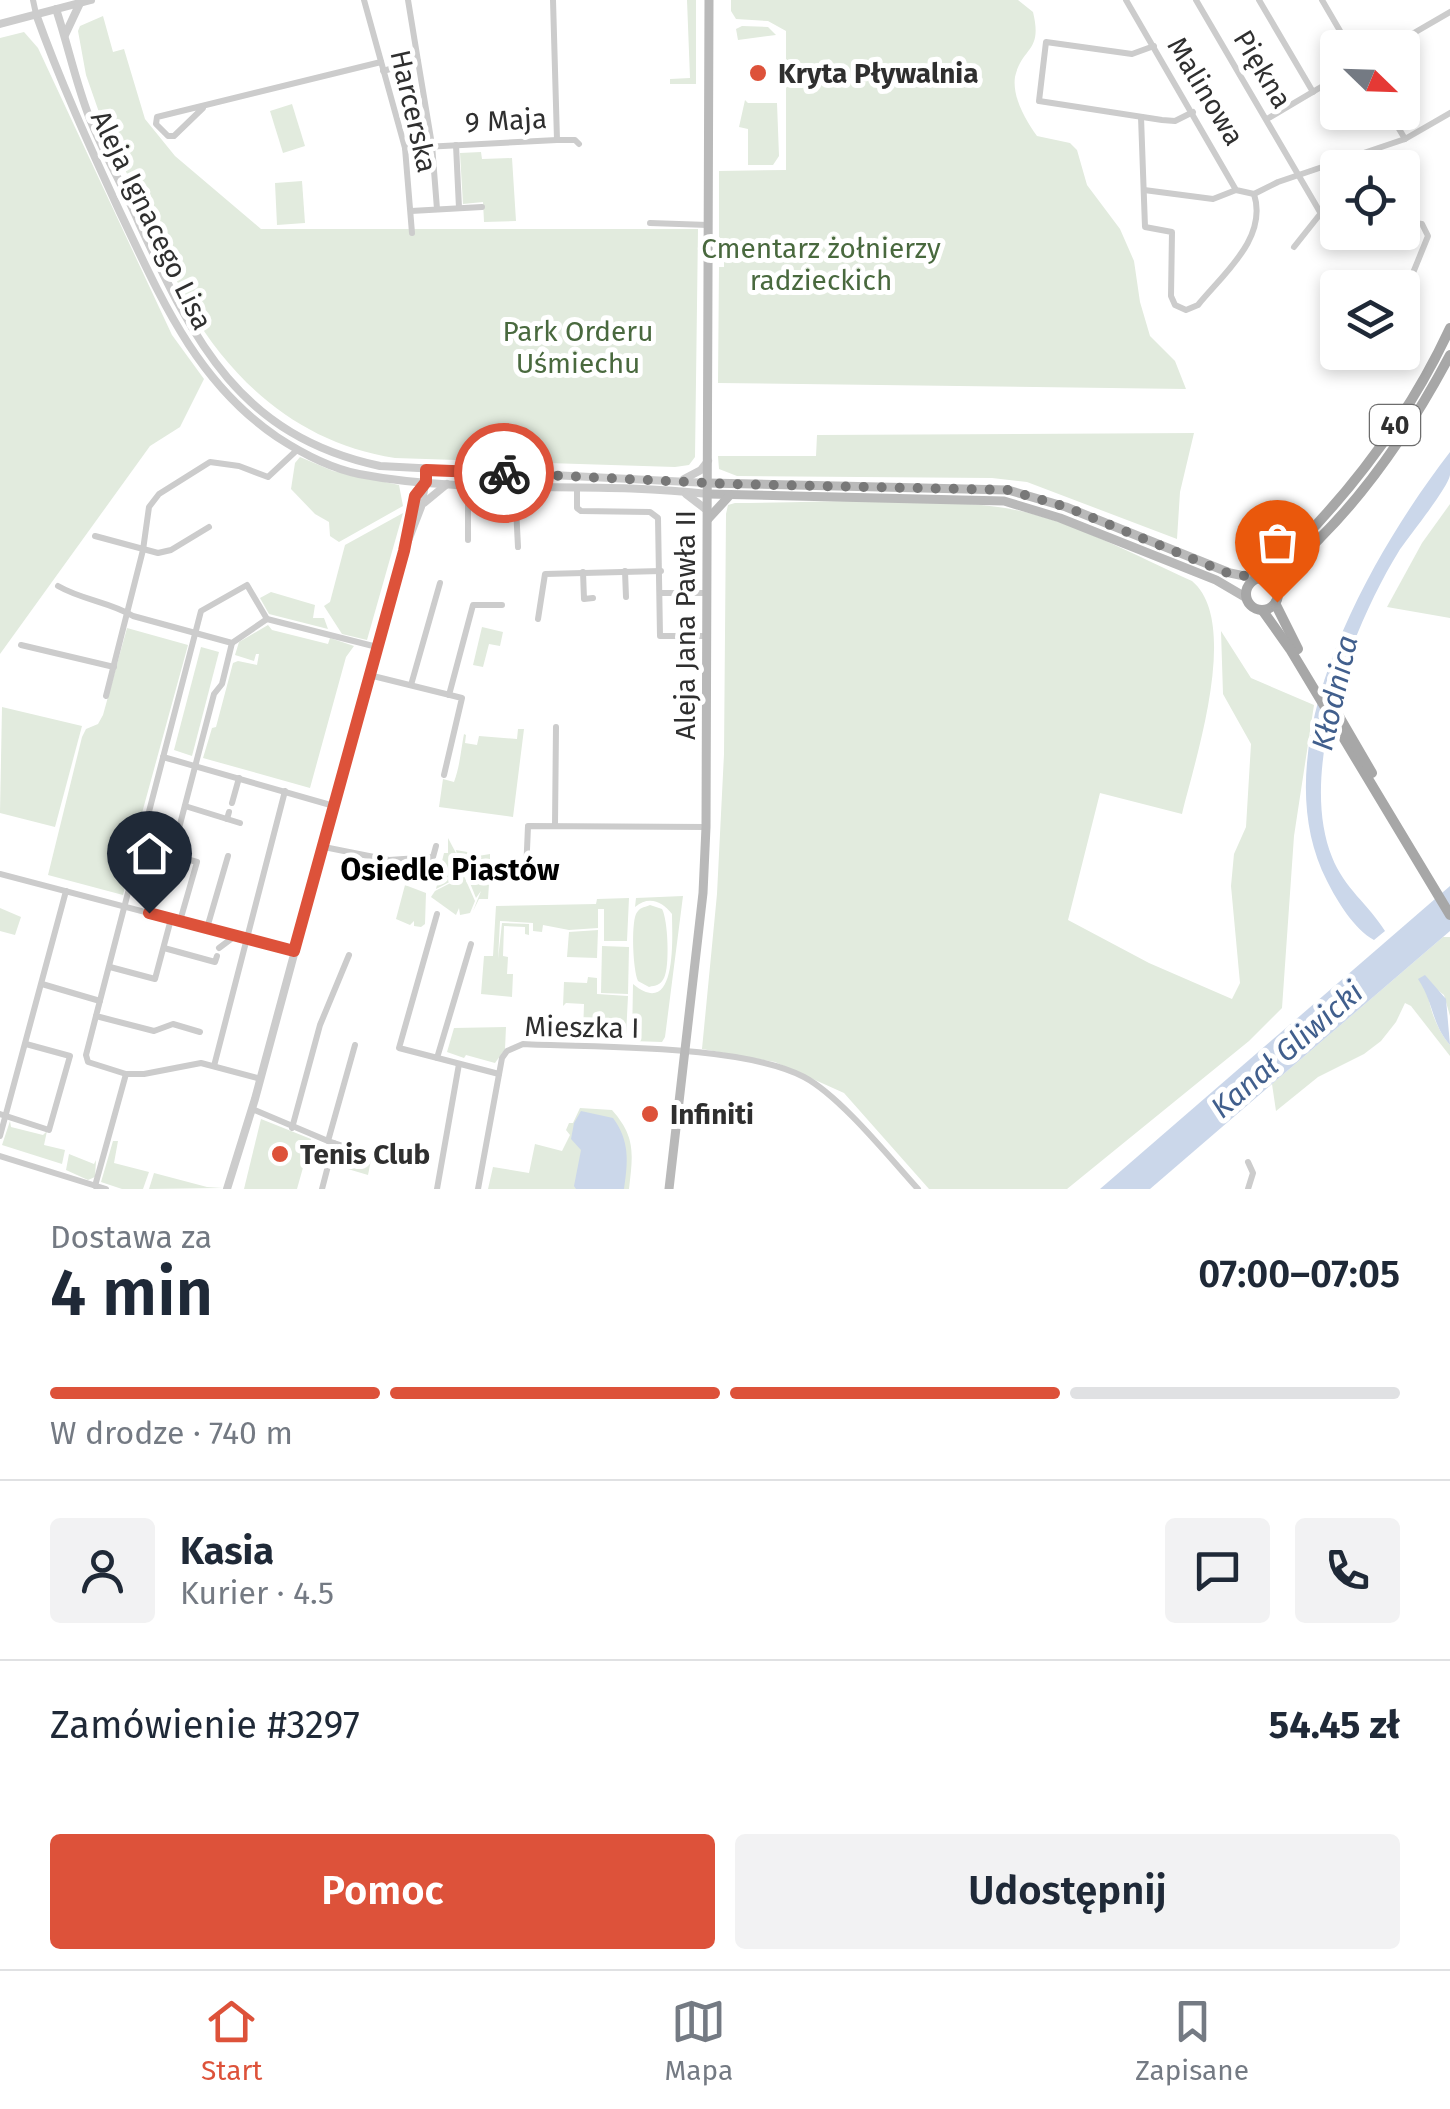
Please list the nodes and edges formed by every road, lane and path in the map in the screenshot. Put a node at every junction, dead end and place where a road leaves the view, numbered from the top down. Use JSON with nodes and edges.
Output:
{"nodes":[{"id":1,"x":33,"y":0,"type":"edge"},
{"id":2,"x":91,"y":0,"type":"edge"},
{"id":3,"x":364,"y":0,"type":"edge"},
{"id":4,"x":408,"y":0,"type":"edge"},
{"id":5,"x":553,"y":0,"type":"edge"},
{"id":6,"x":709,"y":0,"type":"edge"},
{"id":7,"x":1126,"y":0,"type":"edge"},
{"id":8,"x":1196,"y":0,"type":"edge"},
{"id":9,"x":1259,"y":0,"type":"edge"},
{"id":10,"x":1322,"y":0,"type":"edge"},
{"id":11,"x":1445,"y":0,"type":"edge"},
{"id":12,"x":80,"y":3,"type":"junction"},
{"id":13,"x":55,"y":5,"type":"edge"},
{"id":14,"x":1450,"y":10,"type":"edge"},
{"id":15,"x":36,"y":14,"type":"junction"},
{"id":16,"x":0,"y":24,"type":"edge"},
{"id":17,"x":1340,"y":30,"type":"edge"},
{"id":18,"x":1417,"y":30,"type":"edge"},
{"id":19,"x":64,"y":36,"type":"junction"},
{"id":20,"x":1154,"y":46,"type":"junction"},
{"id":21,"x":418,"y":61,"type":"junction"},
{"id":22,"x":382,"y":66,"type":"junction"},
{"id":23,"x":1320,"y":88,"type":"edge"},
{"id":24,"x":1313,"y":92,"type":"junction"},
{"id":25,"x":203,"y":108,"type":"junction"},
{"id":26,"x":1192,"y":112,"type":"junction"},
{"id":27,"x":1450,"y":113,"type":"edge"},
{"id":28,"x":1141,"y":117,"type":"junction"},
{"id":29,"x":1267,"y":120,"type":"junction"},
{"id":30,"x":1399,"y":130,"type":"edge"},
{"id":31,"x":1404,"y":139,"type":"junction"},
{"id":32,"x":557,"y":140,"type":"junction"},
{"id":33,"x":456,"y":144,"type":"junction"},
{"id":34,"x":580,"y":144,"type":"dead end"},
{"id":35,"x":432,"y":145,"type":"junction"},
{"id":36,"x":405,"y":148,"type":"junction"},
{"id":37,"x":1300,"y":175,"type":"junction"},
{"id":38,"x":1144,"y":190,"type":"junction"},
{"id":39,"x":1236,"y":190,"type":"junction"},
{"id":40,"x":1254,"y":194,"type":"junction"},
{"id":41,"x":482,"y":207,"type":"dead end"},
{"id":42,"x":459,"y":208,"type":"junction"},
{"id":43,"x":436,"y":210,"type":"junction"},
{"id":44,"x":411,"y":211,"type":"junction"},
{"id":45,"x":1320,"y":211,"type":"edge"},
{"id":46,"x":1320,"y":214,"type":"edge"},
{"id":47,"x":650,"y":223,"type":"dead end"},
{"id":48,"x":709,"y":224,"type":"junction"},
{"id":49,"x":1420,"y":224,"type":"edge"},
{"id":50,"x":412,"y":233,"type":"dead end"},
{"id":51,"x":1294,"y":247,"type":"dead end"},
{"id":52,"x":1414,"y":270,"type":"edge"},
{"id":53,"x":1450,"y":328,"type":"edge"},
{"id":54,"x":1450,"y":355,"type":"edge"},
{"id":55,"x":297,"y":450,"type":"junction"},
{"id":56,"x":708,"y":461,"type":"junction"},
{"id":57,"x":426,"y":470,"type":"junction"},
{"id":58,"x":403,"y":480,"type":"junction"},
{"id":59,"x":680,"y":481,"type":"junction"},
{"id":60,"x":426,"y":482,"type":"junction"},
{"id":61,"x":708,"y":482,"type":"junction"},
{"id":62,"x":449,"y":483,"type":"junction"},
{"id":63,"x":468,"y":483,"type":"junction"},
{"id":64,"x":728,"y":484,"type":"junction"},
{"id":65,"x":515,"y":485,"type":"junction"},
{"id":66,"x":577,"y":488,"type":"junction"},
{"id":67,"x":682,"y":492,"type":"junction"},
{"id":68,"x":708,"y":494,"type":"junction"},
{"id":69,"x":415,"y":496,"type":"junction"},
{"id":70,"x":730,"y":496,"type":"junction"},
{"id":71,"x":421,"y":507,"type":"junction"},
{"id":72,"x":708,"y":516,"type":"junction"},
{"id":73,"x":209,"y":527,"type":"dead end"},
{"id":74,"x":95,"y":536,"type":"dead end"},
{"id":75,"x":468,"y":540,"type":"dead end"},
{"id":76,"x":518,"y":547,"type":"dead end"},
{"id":77,"x":143,"y":550,"type":"junction"},
{"id":78,"x":404,"y":551,"type":"junction"},
{"id":79,"x":661,"y":570,"type":"junction"},
{"id":80,"x":625,"y":571,"type":"junction"},
{"id":81,"x":583,"y":572,"type":"junction"},
{"id":82,"x":1257,"y":578,"type":"junction"},
{"id":83,"x":440,"y":583,"type":"dead end"},
{"id":84,"x":58,"y":586,"type":"dead end"},
{"id":85,"x":707,"y":592,"type":"junction"},
{"id":86,"x":660,"y":593,"type":"junction"},
{"id":87,"x":1245,"y":596,"type":"junction"},
{"id":88,"x":626,"y":597,"type":"dead end"},
{"id":89,"x":594,"y":598,"type":"dead end"},
{"id":90,"x":1277,"y":599,"type":"junction"},
{"id":91,"x":502,"y":605,"type":"dead end"},
{"id":92,"x":1263,"y":611,"type":"junction"},
{"id":93,"x":128,"y":613,"type":"junction"},
{"id":94,"x":538,"y":618,"type":"dead end"},
{"id":95,"x":267,"y":619,"type":"junction"},
{"id":96,"x":196,"y":634,"type":"junction"},
{"id":97,"x":683,"y":636,"type":"junction"},
{"id":98,"x":707,"y":636,"type":"junction"},
{"id":99,"x":232,"y":643,"type":"junction"},
{"id":100,"x":20,"y":645,"type":"dead end"},
{"id":101,"x":377,"y":647,"type":"junction"},
{"id":102,"x":683,"y":664,"type":"dead end"},
{"id":103,"x":1304,"y":666,"type":"junction"},
{"id":104,"x":114,"y":667,"type":"junction"},
{"id":105,"x":370,"y":674,"type":"junction"},
{"id":106,"x":412,"y":686,"type":"junction"},
{"id":107,"x":449,"y":695,"type":"junction"},
{"id":108,"x":106,"y":696,"type":"dead end"},
{"id":109,"x":556,"y":727,"type":"dead end"},
{"id":110,"x":164,"y":757,"type":"junction"},
{"id":111,"x":196,"y":766,"type":"junction"},
{"id":112,"x":444,"y":776,"type":"dead end"},
{"id":113,"x":239,"y":778,"type":"junction"},
{"id":114,"x":285,"y":792,"type":"junction"},
{"id":115,"x":232,"y":803,"type":"dead end"},
{"id":116,"x":185,"y":806,"type":"junction"},
{"id":117,"x":334,"y":806,"type":"junction"},
{"id":118,"x":240,"y":823,"type":"dead end"},
{"id":119,"x":555,"y":826,"type":"junction"},
{"id":120,"x":706,"y":827,"type":"junction"},
{"id":121,"x":142,"y":846,"type":"junction"},
{"id":122,"x":436,"y":846,"type":"dead end"},
{"id":123,"x":324,"y":847,"type":"junction"},
{"id":124,"x":172,"y":855,"type":"junction"},
{"id":125,"x":228,"y":856,"type":"dead end"},
{"id":126,"x":1427,"y":871,"type":"junction"},
{"id":127,"x":526,"y":873,"type":"dead end"},
{"id":128,"x":0,"y":874,"type":"edge"},
{"id":129,"x":66,"y":891,"type":"junction"},
{"id":130,"x":1450,"y":903,"type":"edge"},
{"id":131,"x":126,"y":907,"type":"junction"},
{"id":132,"x":437,"y":914,"type":"dead end"},
{"id":133,"x":1450,"y":916,"type":"edge"},
{"id":134,"x":176,"y":920,"type":"junction"},
{"id":135,"x":207,"y":928,"type":"junction"},
{"id":136,"x":236,"y":935,"type":"junction"},
{"id":137,"x":246,"y":938,"type":"junction"},
{"id":138,"x":471,"y":944,"type":"dead end"},
{"id":139,"x":164,"y":948,"type":"junction"},
{"id":140,"x":294,"y":951,"type":"junction"},
{"id":141,"x":349,"y":955,"type":"dead end"},
{"id":142,"x":110,"y":967,"type":"junction"},
{"id":143,"x":42,"y":984,"type":"junction"},
{"id":144,"x":100,"y":1001,"type":"junction"},
{"id":145,"x":96,"y":1016,"type":"junction"},
{"id":146,"x":200,"y":1032,"type":"dead end"},
{"id":147,"x":26,"y":1044,"type":"junction"},
{"id":148,"x":355,"y":1045,"type":"dead end"},
{"id":149,"x":685,"y":1052,"type":"junction"},
{"id":150,"x":437,"y":1058,"type":"junction"},
{"id":151,"x":460,"y":1064,"type":"junction"},
{"id":152,"x":214,"y":1066,"type":"junction"},
{"id":153,"x":126,"y":1074,"type":"junction"},
{"id":154,"x":499,"y":1074,"type":"junction"},
{"id":155,"x":261,"y":1079,"type":"junction"},
{"id":156,"x":252,"y":1110,"type":"junction"},
{"id":157,"x":3,"y":1115,"type":"edge"},
{"id":158,"x":292,"y":1128,"type":"junction"},
{"id":159,"x":0,"y":1136,"type":"edge"},
{"id":160,"x":331,"y":1142,"type":"junction"},
{"id":161,"x":0,"y":1156,"type":"edge"},
{"id":162,"x":377,"y":1157,"type":"dead end"},
{"id":163,"x":1248,"y":1162,"type":"dead end"},
{"id":164,"x":95,"y":1186,"type":"junction"},
{"id":165,"x":106,"y":1189,"type":"edge"},
{"id":166,"x":227,"y":1189,"type":"edge"},
{"id":167,"x":322,"y":1189,"type":"edge"},
{"id":168,"x":436,"y":1189,"type":"edge"},
{"id":169,"x":478,"y":1189,"type":"edge"},
{"id":170,"x":669,"y":1189,"type":"edge"},
{"id":171,"x":918,"y":1189,"type":"edge"},
{"id":172,"x":1248,"y":1189,"type":"edge"}],
"edges":[{"from":1,"to":15,"type":"street"},
{"from":2,"to":12,"type":"street"},
{"from":3,"to":22,"type":"street","name":"Harcerska"},
{"from":4,"to":21,"type":"street","name":"9 Maja"},
{"from":5,"to":32,"type":"street"},
{"from":6,"to":48,"type":"main road","name":"Aleja Jana Pawła II"},
{"from":7,"to":20,"type":"street","name":"Malinowa"},
{"from":8,"to":29,"type":"street","name":"Piękna"},
{"from":9,"to":24,"type":"street"},
{"from":10,"to":17,"type":"street"},
{"from":11,"to":14,"type":"street"},
{"from":12,"to":13,"type":"street"},
{"from":12,"to":19,"type":"street"},
{"from":13,"to":15,"type":"street"},
{"from":13,"to":19,"type":"street","name":"Aleja Ignacego Lisa"},
{"from":14,"to":18,"type":"street"},
{"from":15,"to":16,"type":"street"},
{"from":15,"to":55,"type":"street","name":"Aleja Ignacego Lisa"},
{"from":19,"to":57,"type":"street","name":"Aleja Ignacego Lisa"},
{"from":20,"to":26,"type":"street","name":"Malinowa"},
{"from":20,"to":28,"type":"street"},
{"from":21,"to":22,"type":"street"},
{"from":21,"to":35,"type":"street","name":"9 Maja"},
{"from":22,"to":25,"type":"street"},
{"from":22,"to":36,"type":"street","name":"Harcerska"},
{"from":23,"to":24,"type":"street"},
{"from":24,"to":29,"type":"street"},
{"from":25,"to":25,"type":"street"},
{"from":26,"to":28,"type":"street"},
{"from":26,"to":39,"type":"street","name":"Malinowa"},
{"from":27,"to":31,"type":"street"},
{"from":28,"to":38,"type":"street"},
{"from":29,"to":37,"type":"street","name":"Piękna"},
{"from":30,"to":31,"type":"street"},
{"from":31,"to":37,"type":"street"},
{"from":32,"to":33,"type":"street","name":"9 Maja"},
{"from":32,"to":34,"type":"street","name":"9 Maja"},
{"from":33,"to":35,"type":"street","name":"9 Maja"},
{"from":33,"to":42,"type":"street"},
{"from":35,"to":36,"type":"street","name":"9 Maja"},
{"from":35,"to":43,"type":"street"},
{"from":36,"to":44,"type":"street","name":"Harcerska"},
{"from":37,"to":40,"type":"street"},
{"from":37,"to":45,"type":"street","name":"Piękna"},
{"from":38,"to":39,"type":"street"},
{"from":38,"to":40,"type":"street"},
{"from":39,"to":40,"type":"street","name":"Malinowa"},
{"from":41,"to":42,"type":"street"},
{"from":42,"to":43,"type":"street"},
{"from":43,"to":44,"type":"street"},
{"from":44,"to":50,"type":"street","name":"Harcerska"},
{"from":46,"to":51,"type":"street"},
{"from":47,"to":48,"type":"street"},
{"from":48,"to":56,"type":"main road","name":"Aleja Jana Pawła II"},
{"from":49,"to":52,"type":"street"},
{"from":53,"to":82,"type":"main road","number":"40"},
{"from":54,"to":90,"type":"main road","number":"40"},
{"from":55,"to":58,"type":"street","name":"Aleja Ignacego Lisa"},
{"from":55,"to":77,"type":"street"},
{"from":56,"to":59,"type":"street"},
{"from":56,"to":61,"type":"main road","name":"Aleja Jana Pawła II"},
{"from":56,"to":64,"type":"main road"},
{"from":57,"to":59,"type":"street","name":"Aleja Ignacego Lisa"},
{"from":57,"to":60,"type":"street"},
{"from":58,"to":60,"type":"street","name":"Aleja Ignacego Lisa"},
{"from":58,"to":69,"type":"street"},
{"from":59,"to":61,"type":"street","name":"Aleja Ignacego Lisa"},
{"from":60,"to":62,"type":"street","name":"Aleja Ignacego Lisa"},
{"from":60,"to":69,"type":"street"},
{"from":60,"to":71,"type":"street"},
{"from":61,"to":64,"type":"main road"},
{"from":61,"to":68,"type":"main road","name":"Aleja Jana Pawła II"},
{"from":62,"to":63,"type":"street","name":"Aleja Ignacego Lisa"},
{"from":62,"to":71,"type":"street"},
{"from":63,"to":65,"type":"street","name":"Aleja Ignacego Lisa"},
{"from":63,"to":75,"type":"street"},
{"from":64,"to":82,"type":"main road"},
{"from":65,"to":66,"type":"street","name":"Aleja Ignacego Lisa"},
{"from":65,"to":76,"type":"street"},
{"from":66,"to":67,"type":"street","name":"Aleja Ignacego Lisa"},
{"from":66,"to":79,"type":"street"},
{"from":67,"to":68,"type":"street","name":"Aleja Ignacego Lisa"},
{"from":67,"to":72,"type":"street"},
{"from":68,"to":70,"type":"main road"},
{"from":68,"to":72,"type":"main road","name":"Aleja Jana Pawła II"},
{"from":69,"to":78,"type":"street"},
{"from":70,"to":72,"type":"main road"},
{"from":70,"to":87,"type":"main road"},
{"from":71,"to":78,"type":"street"},
{"from":72,"to":85,"type":"main road","name":"Aleja Jana Pawła II"},
{"from":73,"to":77,"type":"street"},
{"from":74,"to":77,"type":"street"},
{"from":77,"to":93,"type":"street"},
{"from":78,"to":101,"type":"street"},
{"from":79,"to":80,"type":"street"},
{"from":79,"to":86,"type":"street"},
{"from":80,"to":81,"type":"street"},
{"from":80,"to":88,"type":"street"},
{"from":81,"to":89,"type":"street"},
{"from":81,"to":94,"type":"street"},
{"from":82,"to":87,"type":"main road","number":"40"},
{"from":82,"to":90,"type":"main road"},
{"from":83,"to":106,"type":"street"},
{"from":84,"to":93,"type":"street"},
{"from":85,"to":86,"type":"street"},
{"from":85,"to":98,"type":"main road","name":"Aleja Jana Pawła II"},
{"from":86,"to":97,"type":"street"},
{"from":87,"to":92,"type":"main road"},
{"from":90,"to":92,"type":"main road","number":"40"},
{"from":90,"to":103,"type":"main road"},
{"from":91,"to":107,"type":"street"},
{"from":92,"to":103,"type":"main road"},
{"from":93,"to":96,"type":"street"},
{"from":93,"to":104,"type":"street"},
{"from":95,"to":96,"type":"street"},
{"from":95,"to":99,"type":"street"},
{"from":95,"to":101,"type":"street"},
{"from":96,"to":99,"type":"street"},
{"from":96,"to":110,"type":"street"},
{"from":97,"to":98,"type":"street"},
{"from":97,"to":102,"type":"street"},
{"from":98,"to":120,"type":"main road","name":"Aleja Jana Pawła II"},
{"from":99,"to":111,"type":"street"},
{"from":100,"to":104,"type":"street"},
{"from":101,"to":105,"type":"street"},
{"from":103,"to":126,"type":"main road"},
{"from":104,"to":108,"type":"street"},
{"from":105,"to":106,"type":"street"},
{"from":105,"to":117,"type":"street"},
{"from":106,"to":107,"type":"street"},
{"from":107,"to":112,"type":"street"},
{"from":109,"to":119,"type":"street"},
{"from":110,"to":111,"type":"street"},
{"from":110,"to":121,"type":"street"},
{"from":111,"to":113,"type":"street"},
{"from":111,"to":116,"type":"street"},
{"from":113,"to":114,"type":"street"},
{"from":113,"to":115,"type":"street"},
{"from":114,"to":117,"type":"street"},
{"from":114,"to":137,"type":"street"},
{"from":116,"to":118,"type":"street"},
{"from":116,"to":124,"type":"street"},
{"from":117,"to":123,"type":"street"},
{"from":119,"to":120,"type":"street"},
{"from":119,"to":127,"type":"street"},
{"from":120,"to":149,"type":"main road","name":"Aleja Jana Pawła II"},
{"from":121,"to":124,"type":"street"},
{"from":121,"to":131,"type":"street"},
{"from":122,"to":123,"type":"street"},
{"from":123,"to":140,"type":"street"},
{"from":124,"to":134,"type":"street"},
{"from":125,"to":135,"type":"street"},
{"from":126,"to":130,"type":"main road"},
{"from":126,"to":133,"type":"main road"},
{"from":128,"to":129,"type":"street"},
{"from":129,"to":131,"type":"street"},
{"from":129,"to":143,"type":"street"},
{"from":131,"to":134,"type":"street"},
{"from":131,"to":142,"type":"street"},
{"from":132,"to":150,"type":"street","name":"Mieszka I"},
{"from":134,"to":135,"type":"street"},
{"from":134,"to":139,"type":"street"},
{"from":135,"to":136,"type":"street"},
{"from":136,"to":137,"type":"street"},
{"from":136,"to":139,"type":"street"},
{"from":137,"to":140,"type":"street"},
{"from":137,"to":152,"type":"street"},
{"from":138,"to":150,"type":"street"},
{"from":139,"to":142,"type":"street"},
{"from":140,"to":155,"type":"street"},
{"from":141,"to":158,"type":"street"},
{"from":142,"to":144,"type":"street"},
{"from":143,"to":144,"type":"street"},
{"from":143,"to":147,"type":"street"},
{"from":144,"to":145,"type":"street"},
{"from":145,"to":146,"type":"street"},
{"from":145,"to":153,"type":"street"},
{"from":147,"to":157,"type":"street"},
{"from":147,"to":157,"type":"street"},
{"from":148,"to":160,"type":"street"},
{"from":149,"to":154,"type":"street","name":"Mieszka I"},
{"from":149,"to":170,"type":"main road","name":"Aleja Jana Pawła II"},
{"from":149,"to":171,"type":"street"},
{"from":150,"to":151,"type":"street","name":"Mieszka I"},
{"from":151,"to":154,"type":"street","name":"Mieszka I"},
{"from":151,"to":168,"type":"street"},
{"from":152,"to":153,"type":"street"},
{"from":152,"to":155,"type":"street"},
{"from":153,"to":164,"type":"street"},
{"from":154,"to":169,"type":"street"},
{"from":155,"to":156,"type":"street"},
{"from":156,"to":158,"type":"street"},
{"from":156,"to":166,"type":"street"},
{"from":157,"to":159,"type":"street"},
{"from":158,"to":160,"type":"street"},
{"from":160,"to":162,"type":"street"},
{"from":160,"to":167,"type":"street"},
{"from":161,"to":164,"type":"street"},
{"from":163,"to":172,"type":"street"},
{"from":164,"to":165,"type":"street"}]}
